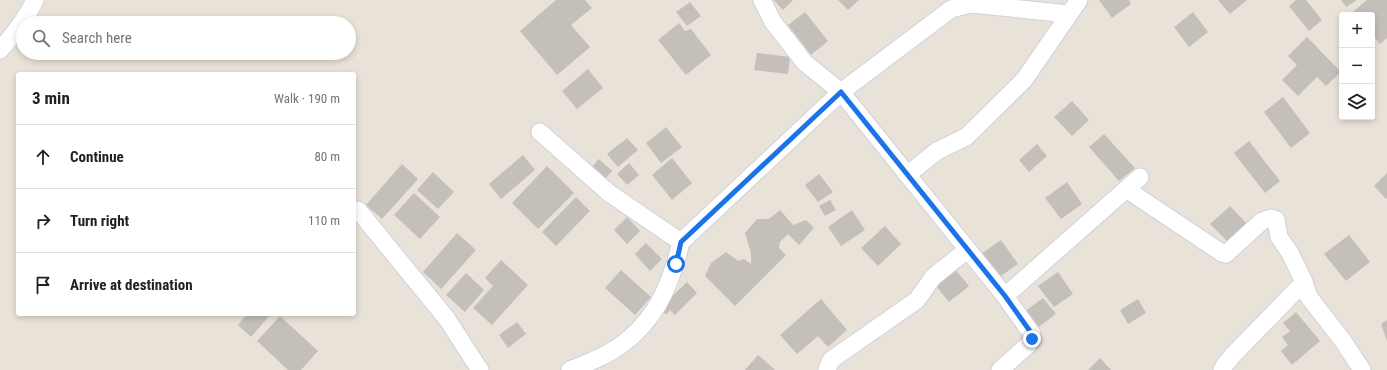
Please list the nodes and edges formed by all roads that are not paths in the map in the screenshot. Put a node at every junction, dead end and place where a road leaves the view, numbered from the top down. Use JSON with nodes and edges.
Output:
{"nodes":[{"id":1,"x":35,"y":0,"type":"edge"},
{"id":2,"x":762,"y":0,"type":"edge"},
{"id":3,"x":1074,"y":7,"type":"edge"},
{"id":4,"x":27,"y":16,"type":"edge"},
{"id":5,"x":16,"y":32,"type":"edge"},
{"id":6,"x":0,"y":50,"type":"edge"},
{"id":7,"x":841,"y":92,"type":"junction"},
{"id":8,"x":540,"y":132,"type":"dead end"},
{"id":9,"x":907,"y":175,"type":"junction"},
{"id":10,"x":1140,"y":177,"type":"dead end"},
{"id":11,"x":1126,"y":189,"type":"junction"},
{"id":12,"x":358,"y":210,"type":"dead end"},
{"id":13,"x":681,"y":242,"type":"junction"},
{"id":14,"x":967,"y":250,"type":"junction"},
{"id":15,"x":1304,"y":282,"type":"junction"},
{"id":16,"x":1005,"y":296,"type":"junction"},
{"id":17,"x":480,"y":370,"type":"edge"},
{"id":18,"x":570,"y":370,"type":"edge"},
{"id":19,"x":827,"y":370,"type":"edge"},
{"id":20,"x":1000,"y":370,"type":"edge"},
{"id":21,"x":1222,"y":370,"type":"edge"},
{"id":22,"x":1362,"y":370,"type":"edge"}],
"edges":[{"from":1,"to":4,"type":"street"},
{"from":2,"to":7,"type":"street"},
{"from":3,"to":7,"type":"street"},
{"from":3,"to":9,"type":"street"},
{"from":5,"to":6,"type":"street"},
{"from":7,"to":9,"type":"street"},
{"from":7,"to":13,"type":"street"},
{"from":8,"to":13,"type":"street"},
{"from":9,"to":14,"type":"street"},
{"from":10,"to":11,"type":"street"},
{"from":11,"to":15,"type":"street"},
{"from":11,"to":16,"type":"street"},
{"from":12,"to":17,"type":"street"},
{"from":13,"to":18,"type":"street"},
{"from":14,"to":16,"type":"street"},
{"from":14,"to":19,"type":"street"},
{"from":15,"to":21,"type":"street"},
{"from":15,"to":22,"type":"street"},
{"from":16,"to":20,"type":"street"}]}
